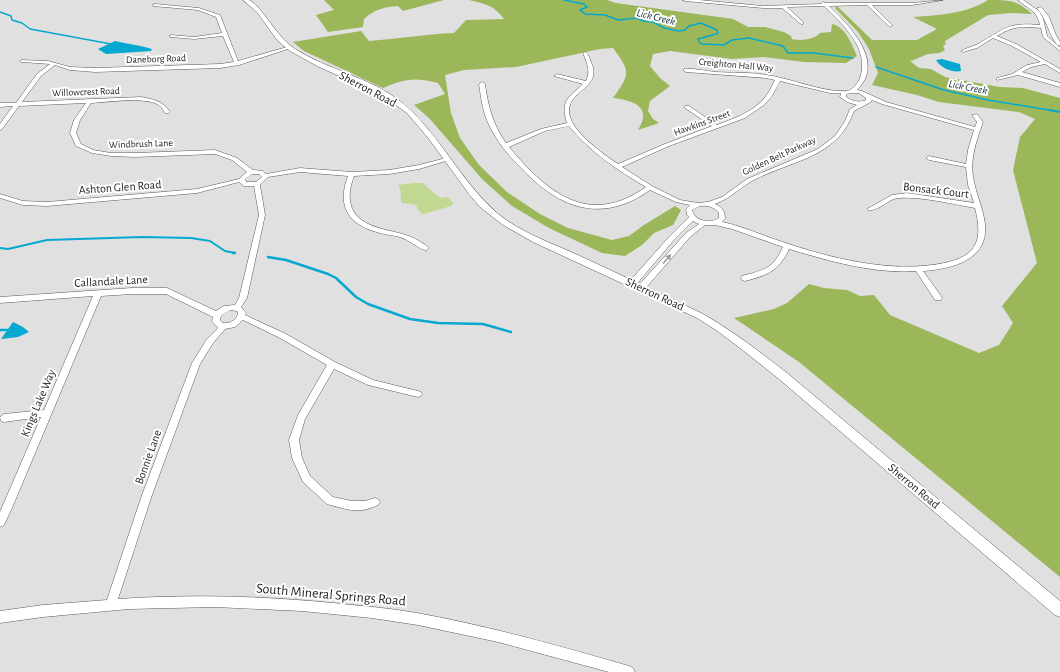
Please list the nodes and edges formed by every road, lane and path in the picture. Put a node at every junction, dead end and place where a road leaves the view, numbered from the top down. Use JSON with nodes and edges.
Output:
{"nodes":[{"id":1,"x":246,"y":0,"type":"edge"},
{"id":2,"x":685,"y":0,"type":"edge"},
{"id":3,"x":741,"y":0,"type":"edge"},
{"id":4,"x":819,"y":0,"type":"edge"},
{"id":5,"x":898,"y":0,"type":"edge"},
{"id":6,"x":941,"y":0,"type":"edge"},
{"id":7,"x":1020,"y":0,"type":"edge"},
{"id":8,"x":1026,"y":0,"type":"edge"},
{"id":9,"x":868,"y":4,"type":"junction"},
{"id":10,"x":903,"y":4,"type":"junction"},
{"id":11,"x":155,"y":5,"type":"dead end"},
{"id":12,"x":740,"y":5,"type":"junction"},
{"id":13,"x":824,"y":5,"type":"junction"},
{"id":14,"x":783,"y":6,"type":"junction"},
{"id":15,"x":802,"y":23,"type":"dead end"},
{"id":16,"x":890,"y":26,"type":"dead end"},
{"id":17,"x":1043,"y":27,"type":"junction"},
{"id":18,"x":225,"y":34,"type":"junction"},
{"id":19,"x":170,"y":36,"type":"dead end"},
{"id":20,"x":994,"y":37,"type":"junction"},
{"id":21,"x":1060,"y":45,"type":"edge"},
{"id":22,"x":289,"y":48,"type":"junction"},
{"id":23,"x":963,"y":50,"type":"dead end"},
{"id":24,"x":1060,"y":50,"type":"edge"},
{"id":25,"x":585,"y":53,"type":"dead end"},
{"id":26,"x":23,"y":60,"type":"dead end"},
{"id":27,"x":1044,"y":63,"type":"junction"},
{"id":28,"x":54,"y":64,"type":"junction"},
{"id":29,"x":237,"y":64,"type":"junction"},
{"id":30,"x":686,"y":70,"type":"dead end"},
{"id":31,"x":1060,"y":71,"type":"edge"},
{"id":32,"x":1018,"y":73,"type":"junction"},
{"id":33,"x":557,"y":76,"type":"dead end"},
{"id":34,"x":778,"y":79,"type":"junction"},
{"id":35,"x":999,"y":79,"type":"dead end"},
{"id":36,"x":587,"y":83,"type":"junction"},
{"id":37,"x":482,"y":84,"type":"dead end"},
{"id":38,"x":860,"y":84,"type":"junction"},
{"id":39,"x":1060,"y":85,"type":"edge"},
{"id":40,"x":847,"y":95,"type":"junction"},
{"id":41,"x":866,"y":99,"type":"junction"},
{"id":42,"x":90,"y":101,"type":"junction"},
{"id":43,"x":18,"y":104,"type":"junction"},
{"id":44,"x":0,"y":105,"type":"edge"},
{"id":45,"x":687,"y":107,"type":"dead end"},
{"id":46,"x":852,"y":110,"type":"junction"},
{"id":47,"x":167,"y":112,"type":"dead end"},
{"id":48,"x":975,"y":116,"type":"dead end"},
{"id":49,"x":571,"y":124,"type":"junction"},
{"id":50,"x":717,"y":127,"type":"junction"},
{"id":51,"x":0,"y":128,"type":"edge"},
{"id":52,"x":977,"y":129,"type":"junction"},
{"id":53,"x":505,"y":146,"type":"junction"},
{"id":54,"x":929,"y":158,"type":"dead end"},
{"id":55,"x":447,"y":162,"type":"junction"},
{"id":56,"x":969,"y":166,"type":"junction"},
{"id":57,"x":617,"y":167,"type":"junction"},
{"id":58,"x":251,"y":172,"type":"junction"},
{"id":59,"x":352,"y":174,"type":"junction"},
{"id":60,"x":265,"y":176,"type":"junction"},
{"id":61,"x":241,"y":180,"type":"junction"},
{"id":62,"x":256,"y":184,"type":"junction"},
{"id":63,"x":650,"y":187,"type":"junction"},
{"id":64,"x":0,"y":196,"type":"edge"},
{"id":65,"x":724,"y":198,"type":"junction"},
{"id":66,"x":679,"y":201,"type":"junction"},
{"id":67,"x":696,"y":204,"type":"junction"},
{"id":68,"x":709,"y":204,"type":"junction"},
{"id":69,"x":977,"y":206,"type":"junction"},
{"id":70,"x":870,"y":209,"type":"dead end"},
{"id":71,"x":690,"y":210,"type":"junction"},
{"id":72,"x":721,"y":213,"type":"junction"},
{"id":73,"x":692,"y":218,"type":"junction"},
{"id":74,"x":716,"y":222,"type":"junction"},
{"id":75,"x":704,"y":223,"type":"junction"},
{"id":76,"x":734,"y":225,"type":"junction"},
{"id":77,"x":787,"y":246,"type":"junction"},
{"id":78,"x":425,"y":248,"type":"dead end"},
{"id":79,"x":919,"y":270,"type":"junction"},
{"id":80,"x":745,"y":278,"type":"dead end"},
{"id":81,"x":637,"y":286,"type":"junction"},
{"id":82,"x":98,"y":293,"type":"junction"},
{"id":83,"x":938,"y":298,"type":"dead end"},
{"id":84,"x":0,"y":300,"type":"edge"},
{"id":85,"x":238,"y":308,"type":"junction"},
{"id":86,"x":218,"y":315,"type":"junction"},
{"id":87,"x":243,"y":317,"type":"junction"},
{"id":88,"x":224,"y":326,"type":"junction"},
{"id":89,"x":332,"y":364,"type":"junction"},
{"id":90,"x":418,"y":394,"type":"dead end"},
{"id":91,"x":47,"y":413,"type":"junction"},
{"id":92,"x":4,"y":418,"type":"dead end"},
{"id":93,"x":375,"y":502,"type":"dead end"},
{"id":94,"x":0,"y":522,"type":"edge"},
{"id":95,"x":111,"y":604,"type":"junction"},
{"id":96,"x":1060,"y":610,"type":"edge"},
{"id":97,"x":0,"y":617,"type":"edge"},
{"id":98,"x":629,"y":672,"type":"edge"}],
"edges":[{"from":1,"to":22,"type":"main road","name":"Sherron Road"},
{"from":2,"to":12,"type":"street"},
{"from":3,"to":12,"type":"street"},
{"from":4,"to":13,"type":"street"},
{"from":5,"to":10,"type":"street"},
{"from":6,"to":10,"type":"street"},
{"from":7,"to":17,"type":"street"},
{"from":8,"to":21,"type":"street"},
{"from":9,"to":10,"type":"street"},
{"from":9,"to":13,"type":"street"},
{"from":9,"to":16,"type":"street"},
{"from":11,"to":18,"type":"street"},
{"from":12,"to":14,"type":"street"},
{"from":13,"to":14,"type":"street"},
{"from":13,"to":38,"type":"street"},
{"from":14,"to":15,"type":"street"},
{"from":17,"to":20,"type":"street"},
{"from":17,"to":24,"type":"street"},
{"from":18,"to":19,"type":"street"},
{"from":18,"to":29,"type":"street"},
{"from":20,"to":23,"type":"street"},
{"from":20,"to":27,"type":"street"},
{"from":22,"to":29,"type":"street","name":"Daneborg Road"},
{"from":22,"to":55,"type":"main road","name":"Sherron Road"},
{"from":25,"to":36,"type":"street"},
{"from":26,"to":28,"type":"street","name":"Daneborg Road"},
{"from":27,"to":31,"type":"street"},
{"from":27,"to":32,"type":"street"},
{"from":28,"to":29,"type":"street","name":"Daneborg Road"},
{"from":28,"to":43,"type":"street"},
{"from":30,"to":34,"type":"street","name":"Creighton Hall Way"},
{"from":32,"to":35,"type":"street"},
{"from":32,"to":39,"type":"street"},
{"from":33,"to":36,"type":"street"},
{"from":34,"to":40,"type":"street","name":"Creighton Hall Way"},
{"from":34,"to":50,"type":"street","name":"Hawkins Street"},
{"from":36,"to":49,"type":"street"},
{"from":37,"to":53,"type":"street"},
{"from":38,"to":40,"type":"street"},
{"from":38,"to":41,"type":"street"},
{"from":40,"to":41,"type":"street"},
{"from":40,"to":41,"type":"street"},
{"from":40,"to":46,"type":"street"},
{"from":41,"to":46,"type":"street"},
{"from":41,"to":52,"type":"street"},
{"from":42,"to":43,"type":"street","name":"Willowcrest Road"},
{"from":42,"to":47,"type":"street","name":"Willowcrest Road"},
{"from":42,"to":58,"type":"street","name":"Windbrush Lane"},
{"from":43,"to":44,"type":"street","name":"Willowcrest Road"},
{"from":43,"to":51,"type":"street"},
{"from":45,"to":50,"type":"street"},
{"from":46,"to":65,"type":"street","name":"Golden Belt Parkway"},
{"from":48,"to":52,"type":"street"},
{"from":49,"to":53,"type":"street"},
{"from":49,"to":57,"type":"street"},
{"from":50,"to":57,"type":"street","name":"Hawkins Street"},
{"from":52,"to":56,"type":"street"},
{"from":53,"to":63,"type":"street"},
{"from":54,"to":56,"type":"street"},
{"from":55,"to":59,"type":"street"},
{"from":55,"to":81,"type":"main road","name":"Sherron Road"},
{"from":56,"to":69,"type":"street"},
{"from":57,"to":63,"type":"street"},
{"from":58,"to":60,"type":"street"},
{"from":58,"to":61,"type":"street","name":"Ashton Glen Road"},
{"from":59,"to":60,"type":"street"},
{"from":59,"to":78,"type":"street"},
{"from":60,"to":62,"type":"street"},
{"from":61,"to":62,"type":"street","name":"Ashton Glen Road"},
{"from":61,"to":64,"type":"street","name":"Ashton Glen Road"},
{"from":62,"to":85,"type":"street"},
{"from":63,"to":66,"type":"street"},
{"from":65,"to":68,"type":"street","name":"Golden Belt Parkway"},
{"from":65,"to":72,"type":"street"},
{"from":66,"to":67,"type":"street"},
{"from":66,"to":71,"type":"street"},
{"from":67,"to":68,"type":"street"},
{"from":67,"to":71,"type":"street"},
{"from":68,"to":72,"type":"street"},
{"from":69,"to":70,"type":"street","name":"Bonsack Court"},
{"from":69,"to":79,"type":"street"},
{"from":71,"to":73,"type":"street"},
{"from":72,"to":74,"type":"street"},
{"from":72,"to":76,"type":"street"},
{"from":73,"to":75,"type":"street"},
{"from":73,"to":81,"type":"street"},
{"from":74,"to":75,"type":"street"},
{"from":74,"to":76,"type":"street"},
{"from":81,"to":75,"type":"street","one_way":true},
{"from":76,"to":77,"type":"street"},
{"from":77,"to":79,"type":"street"},
{"from":77,"to":80,"type":"street"},
{"from":79,"to":83,"type":"street"},
{"from":81,"to":96,"type":"main road","name":"Sherron Road"},
{"from":82,"to":84,"type":"street","name":"Callandale Lane"},
{"from":82,"to":86,"type":"street","name":"Callandale Lane"},
{"from":82,"to":91,"type":"street","name":"Kings Lake Way"},
{"from":85,"to":86,"type":"street"},
{"from":85,"to":87,"type":"street"},
{"from":86,"to":88,"type":"street"},
{"from":87,"to":88,"type":"street"},
{"from":87,"to":89,"type":"street"},
{"from":88,"to":95,"type":"street","name":"Bonnie Lane"},
{"from":89,"to":90,"type":"street"},
{"from":89,"to":93,"type":"street"},
{"from":91,"to":92,"type":"street"},
{"from":91,"to":94,"type":"street","name":"Kings Lake Way"},
{"from":95,"to":97,"type":"street","name":"South Mineral Springs Road"},
{"from":95,"to":98,"type":"street","name":"South Mineral Springs Road"}]}
